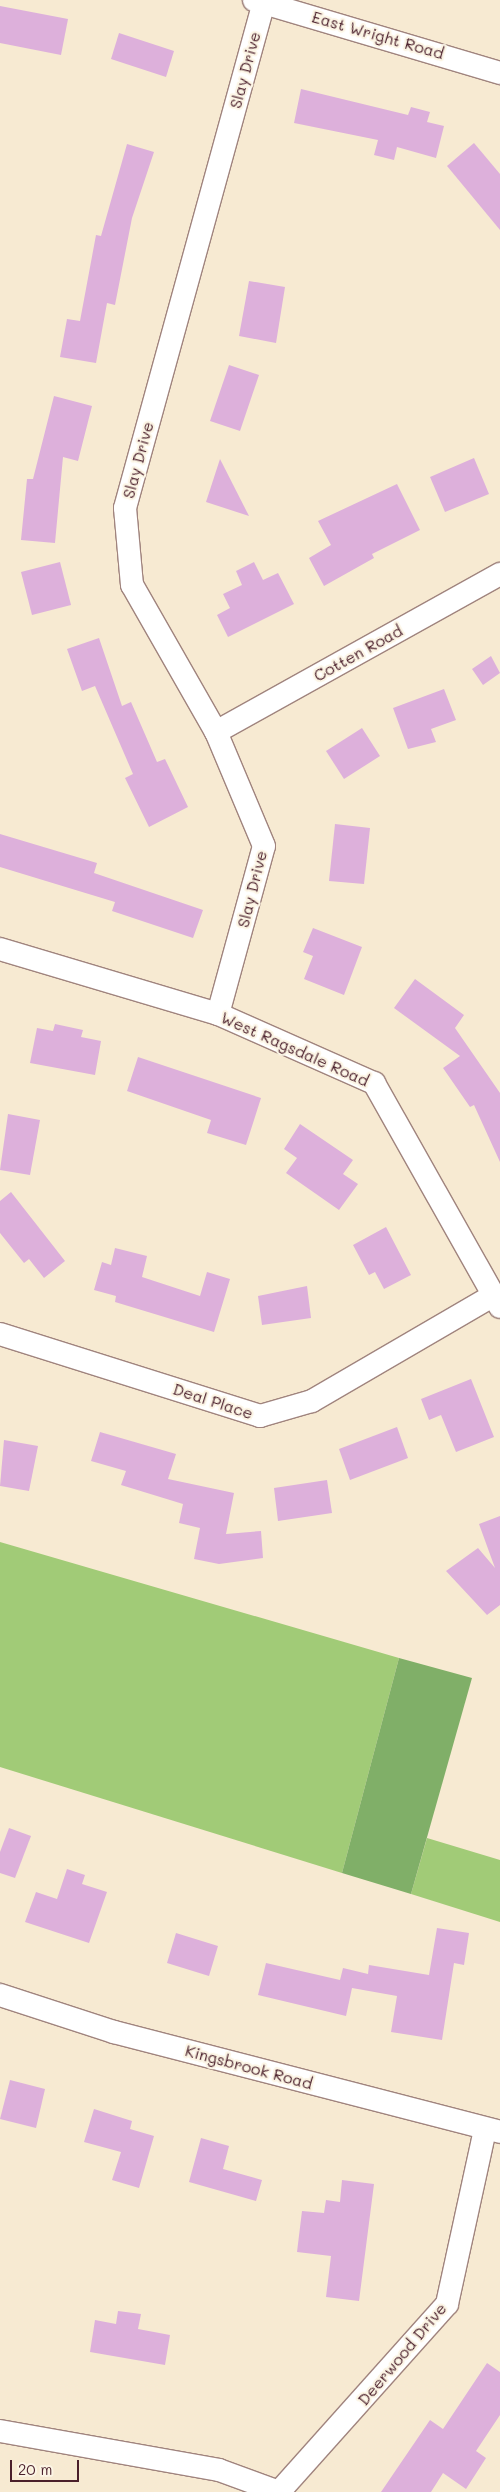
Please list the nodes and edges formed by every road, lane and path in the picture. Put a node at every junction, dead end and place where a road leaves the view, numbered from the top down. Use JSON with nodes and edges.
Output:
{"nodes":[{"id":1,"x":259,"y":1,"type":"edge"},
{"id":2,"x":500,"y":73,"type":"edge"},
{"id":3,"x":500,"y":574,"type":"edge"},
{"id":4,"x":216,"y":732,"type":"junction"},
{"id":5,"x":0,"y":950,"type":"edge"},
{"id":6,"x":218,"y":1014,"type":"junction"},
{"id":7,"x":497,"y":1301,"type":"edge"},
{"id":8,"x":0,"y":1334,"type":"edge"},
{"id":9,"x":0,"y":1995,"type":"edge"},
{"id":10,"x":492,"y":2131,"type":"edge"},
{"id":11,"x":0,"y":2431,"type":"edge"},
{"id":12,"x":279,"y":2492,"type":"edge"}],
"edges":[{"from":1,"to":2,"type":"street","name":"East Wright Road"},
{"from":1,"to":4,"type":"street","name":"Slay Drive"},
{"from":3,"to":4,"type":"street","name":"Cotten Road"},
{"from":4,"to":6,"type":"street","name":"Slay Drive"},
{"from":5,"to":6,"type":"street","name":"West Ragsdale Road"},
{"from":6,"to":7,"type":"street","name":"West Ragsdale Road"},
{"from":7,"to":8,"type":"street","name":"Deal Place"},
{"from":9,"to":10,"type":"street","name":"Kingsbrook Road"},
{"from":10,"to":12,"type":"street","name":"Deerwood Drive"},
{"from":11,"to":12,"type":"street"}]}
